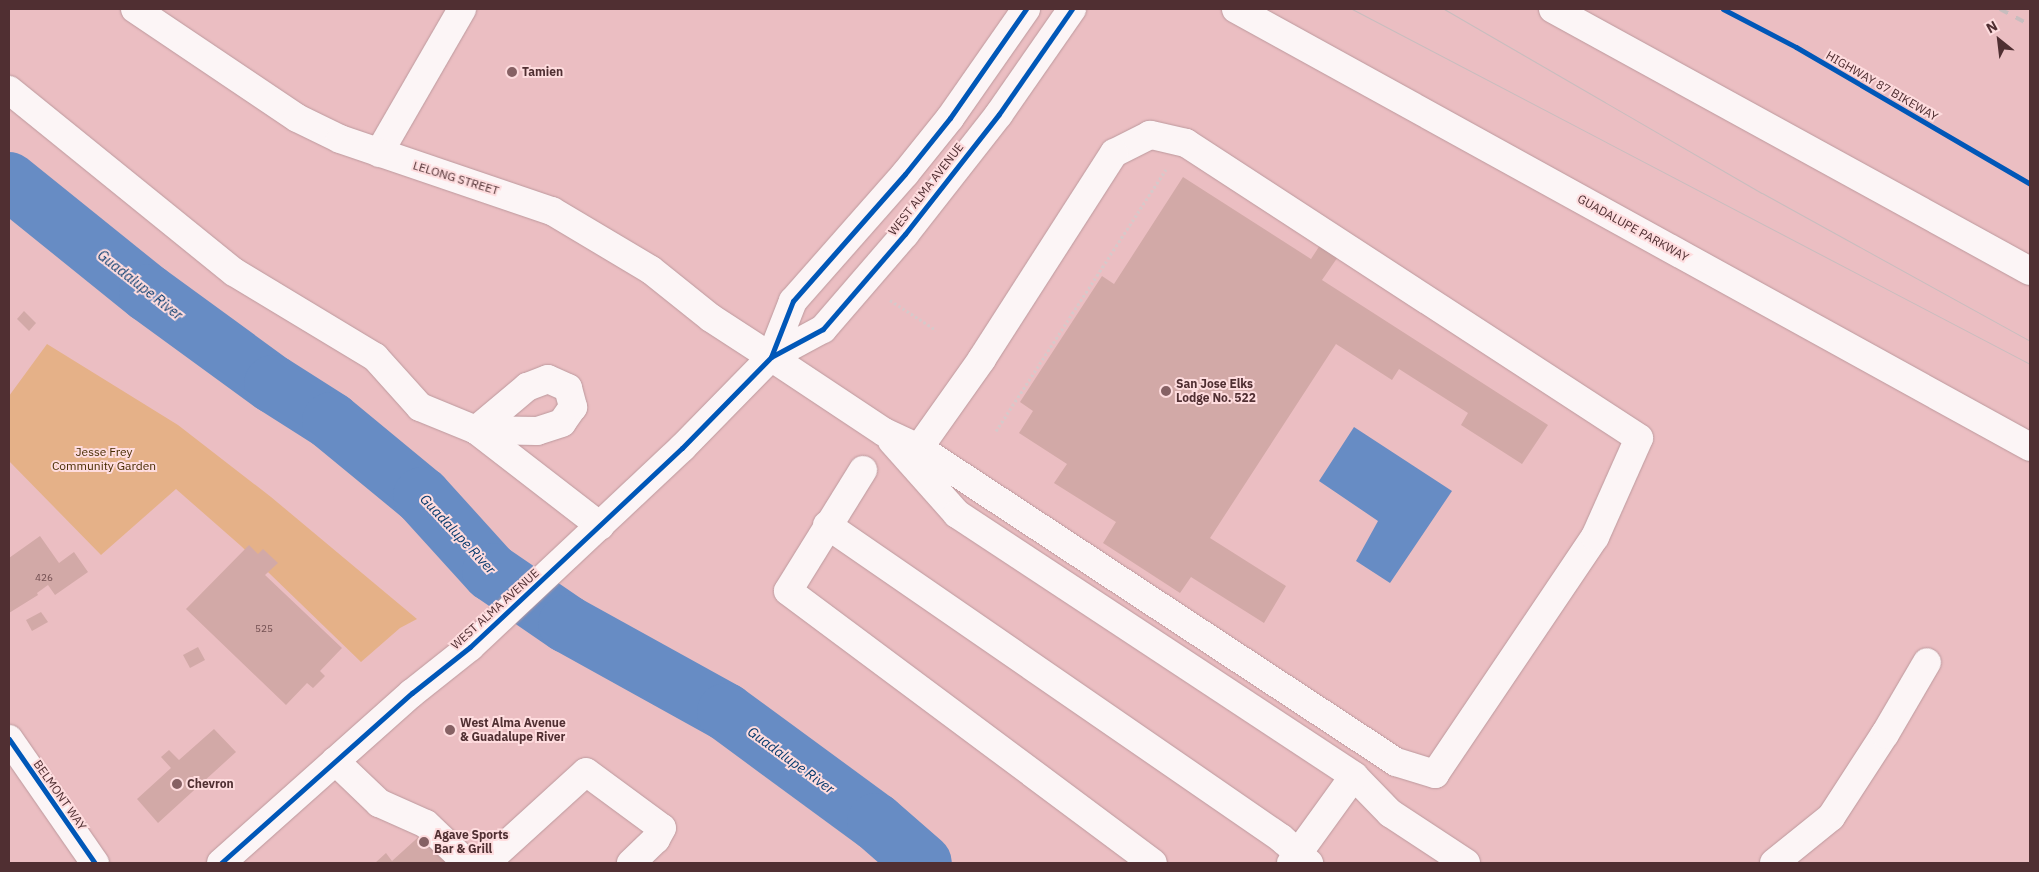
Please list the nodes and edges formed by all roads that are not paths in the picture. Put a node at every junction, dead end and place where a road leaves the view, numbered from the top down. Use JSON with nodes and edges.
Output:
{"nodes":[{"id":1,"x":135,"y":9,"type":"edge"},
{"id":2,"x":462,"y":9,"type":"edge"},
{"id":3,"x":1026,"y":9,"type":"edge"},
{"id":4,"x":1072,"y":9,"type":"edge"},
{"id":5,"x":1236,"y":9,"type":"edge"},
{"id":6,"x":1553,"y":9,"type":"edge"},
{"id":7,"x":9,"y":90,"type":"edge"},
{"id":8,"x":379,"y":153,"type":"junction"},
{"id":9,"x":2030,"y":271,"type":"edge"},
{"id":10,"x":771,"y":357,"type":"junction"},
{"id":11,"x":884,"y":432,"type":"junction"},
{"id":12,"x":2030,"y":447,"type":"edge"},
{"id":13,"x":919,"y":448,"type":"junction"},
{"id":14,"x":863,"y":470,"type":"dead end"},
{"id":15,"x":827,"y":525,"type":"junction"},
{"id":16,"x":594,"y":531,"type":"junction"},
{"id":17,"x":1927,"y":662,"type":"dead end"},
{"id":18,"x":9,"y":739,"type":"edge"},
{"id":19,"x":335,"y":761,"type":"junction"},
{"id":20,"x":1354,"y":776,"type":"junction"},
{"id":21,"x":1299,"y":860,"type":"edge"},
{"id":22,"x":95,"y":863,"type":"edge"},
{"id":23,"x":221,"y":863,"type":"edge"},
{"id":24,"x":467,"y":863,"type":"edge"},
{"id":25,"x":486,"y":863,"type":"edge"},
{"id":26,"x":631,"y":863,"type":"edge"},
{"id":27,"x":1153,"y":863,"type":"edge"},
{"id":28,"x":1466,"y":863,"type":"edge"},
{"id":29,"x":1774,"y":863,"type":"edge"}],
"edges":[{"from":1,"to":8,"type":"main road","name":"LELONG STREET"},
{"from":2,"to":8,"type":"main road"},
{"from":3,"to":10,"type":"main road","name":"WEST ALMA AVENUE"},
{"from":4,"to":10,"type":"main road","name":"WEST ALMA AVENUE"},
{"from":5,"to":12,"type":"main road","name":"GUADALUPE PARKWAY"},
{"from":6,"to":9,"type":"main road"},
{"from":7,"to":16,"type":"main road"},
{"from":8,"to":10,"type":"main road","name":"LELONG STREET"},
{"from":10,"to":11,"type":"main road","name":"LELONG STREET"},
{"from":10,"to":16,"type":"main road","name":"WEST ALMA AVENUE"},
{"from":11,"to":13,"type":"main road"},
{"from":11,"to":20,"type":"main road"},
{"from":13,"to":13,"type":"main road"},
{"from":14,"to":15,"type":"main road"},
{"from":15,"to":21,"type":"main road"},
{"from":15,"to":27,"type":"main road"},
{"from":16,"to":19,"type":"main road","name":"WEST ALMA AVENUE"},
{"from":17,"to":29,"type":"main road"},
{"from":18,"to":22,"type":"main road","name":"BELMONT WAY"},
{"from":19,"to":23,"type":"main road","name":"WEST ALMA AVENUE"},
{"from":19,"to":24,"type":"main road"},
{"from":20,"to":21,"type":"main road"},
{"from":20,"to":28,"type":"main road"},
{"from":25,"to":26,"type":"main road"}]}
